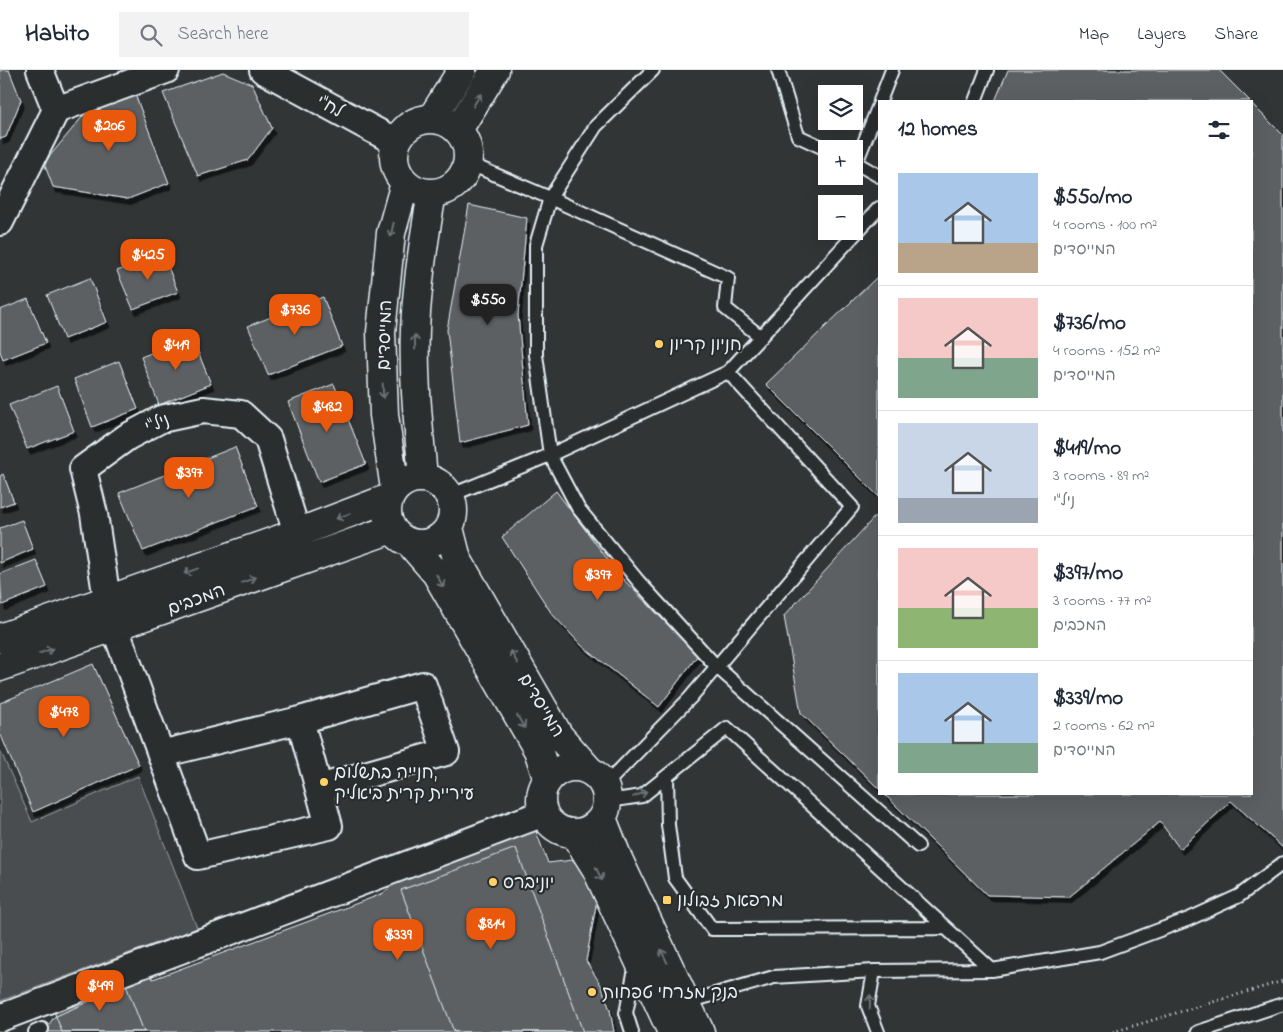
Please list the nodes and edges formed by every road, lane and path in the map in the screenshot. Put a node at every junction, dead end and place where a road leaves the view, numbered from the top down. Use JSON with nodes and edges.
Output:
{"nodes":[{"id":1,"x":40,"y":70,"type":"edge"},
{"id":2,"x":166,"y":70,"type":"edge"},
{"id":3,"x":263,"y":70,"type":"edge"},
{"id":4,"x":462,"y":70,"type":"edge"},
{"id":5,"x":495,"y":70,"type":"edge"},
{"id":6,"x":653,"y":70,"type":"edge"},
{"id":7,"x":778,"y":70,"type":"edge"},
{"id":8,"x":892,"y":70,"type":"edge"},
{"id":9,"x":986,"y":70,"type":"edge"},
{"id":10,"x":880,"y":100,"type":"edge"},
{"id":11,"x":975,"y":100,"type":"edge"},
{"id":12,"x":878,"y":107,"type":"edge"},
{"id":13,"x":56,"y":110,"type":"junction"},
{"id":14,"x":432,"y":118,"type":"junction"},
{"id":15,"x":458,"y":130,"type":"junction"},
{"id":16,"x":396,"y":142,"type":"junction"},
{"id":17,"x":863,"y":143,"type":"edge"},
{"id":18,"x":818,"y":145,"type":"edge"},
{"id":19,"x":468,"y":163,"type":"junction"},
{"id":20,"x":863,"y":167,"type":"edge"},
{"id":21,"x":878,"y":175,"type":"edge"},
{"id":22,"x":405,"y":183,"type":"junction"},
{"id":23,"x":432,"y":193,"type":"junction"},
{"id":24,"x":550,"y":198,"type":"junction"},
{"id":25,"x":878,"y":209,"type":"edge"},
{"id":26,"x":0,"y":222,"type":"edge"},
{"id":27,"x":762,"y":337,"type":"junction"},
{"id":28,"x":728,"y":372,"type":"junction"},
{"id":29,"x":550,"y":455,"type":"junction"},
{"id":30,"x":423,"y":478,"type":"junction"},
{"id":31,"x":392,"y":494,"type":"junction"},
{"id":32,"x":449,"y":496,"type":"junction"},
{"id":33,"x":449,"y":528,"type":"junction"},
{"id":34,"x":297,"y":533,"type":"junction"},
{"id":35,"x":401,"y":536,"type":"junction"},
{"id":36,"x":107,"y":600,"type":"junction"},
{"id":37,"x":115,"y":628,"type":"junction"},
{"id":38,"x":0,"y":638,"type":"edge"},
{"id":39,"x":717,"y":666,"type":"junction"},
{"id":40,"x":0,"y":667,"type":"edge"},
{"id":41,"x":300,"y":720,"type":"junction"},
{"id":42,"x":161,"y":754,"type":"junction"},
{"id":43,"x":667,"y":776,"type":"junction"},
{"id":44,"x":548,"y":780,"type":"junction"},
{"id":45,"x":318,"y":788,"type":"junction"},
{"id":46,"x":601,"y":794,"type":"junction"},
{"id":47,"x":544,"y":813,"type":"junction"},
{"id":48,"x":574,"y":833,"type":"junction"},
{"id":49,"x":918,"y":846,"type":"dead end"},
{"id":50,"x":1283,"y":863,"type":"edge"},
{"id":51,"x":946,"y":928,"type":"junction"},
{"id":52,"x":638,"y":955,"type":"junction"},
{"id":53,"x":992,"y":970,"type":"junction"},
{"id":54,"x":874,"y":971,"type":"junction"},
{"id":55,"x":1283,"y":982,"type":"edge"},
{"id":56,"x":1283,"y":1004,"type":"edge"},
{"id":57,"x":674,"y":1015,"type":"edge"},
{"id":58,"x":24,"y":1023,"type":"edge"},
{"id":59,"x":2,"y":1032,"type":"edge"},
{"id":60,"x":632,"y":1032,"type":"edge"},
{"id":61,"x":700,"y":1032,"type":"edge"},
{"id":62,"x":878,"y":1032,"type":"edge"},
{"id":63,"x":1113,"y":1032,"type":"edge"},
{"id":64,"x":1198,"y":1032,"type":"edge"}],
"edges":[{"from":1,"to":13,"type":"street"},
{"from":2,"to":13,"type":"street"},
{"from":3,"to":16,"type":"street","name":"לח\"י"},
{"from":4,"to":14,"type":"street"},
{"from":15,"to":5,"type":"street","one_way":true},
{"from":6,"to":24,"type":"lane"},
{"from":7,"to":18,"type":"lane"},
{"from":8,"to":10,"type":"lane"},
{"from":9,"to":11,"type":"lane"},
{"from":12,"to":17,"type":"lane"},
{"from":13,"to":26,"type":"street"},
{"from":14,"to":15,"type":"street"},
{"from":14,"to":16,"type":"street"},
{"from":15,"to":19,"type":"street"},
{"from":16,"to":22,"type":"street"},
{"from":19,"to":23,"type":"street"},
{"from":19,"to":24,"type":"lane"},
{"from":20,"to":21,"type":"lane"},
{"from":22,"to":23,"type":"street"},
{"from":22,"to":31,"type":"street","name":"המייסדים","one_way":true},
{"from":30,"to":23,"type":"street","name":"המייסדים","one_way":true},
{"from":24,"to":27,"type":"lane"},
{"from":24,"to":29,"type":"lane"},
{"from":25,"to":27,"type":"lane"},
{"from":27,"to":28,"type":"lane"},
{"from":28,"to":29,"type":"lane"},
{"from":28,"to":39,"type":"lane"},
{"from":29,"to":32,"type":"lane"},
{"from":29,"to":39,"type":"lane"},
{"from":30,"to":31,"type":"street"},
{"from":30,"to":32,"type":"street"},
{"from":31,"to":34,"type":"street","name":"המכבים","one_way":true},
{"from":31,"to":35,"type":"street"},
{"from":32,"to":33,"type":"street"},
{"from":33,"to":35,"type":"street"},
{"from":46,"to":33,"type":"street","name":"המייסדים","one_way":true},
{"from":34,"to":36,"type":"street","name":"המכבים","one_way":true},
{"from":34,"to":36,"type":"street","name":"ניל\"י"},
{"from":37,"to":35,"type":"street","name":"המכבים","one_way":true},
{"from":35,"to":44,"type":"street","name":"המייסדים","one_way":true},
{"from":36,"to":37,"type":"street"},
{"from":36,"to":38,"type":"street","name":"המכבים"},
{"from":40,"to":37,"type":"street","name":"המכבים","one_way":true},
{"from":37,"to":42,"type":"street"},
{"from":39,"to":46,"type":"lane"},
{"from":39,"to":49,"type":"lane"},
{"from":41,"to":42,"type":"street"},
{"from":41,"to":45,"type":"street"},
{"from":41,"to":45,"type":"street"},
{"from":42,"to":45,"type":"street"},
{"from":46,"to":43,"type":"lane","one_way":true},
{"from":43,"to":51,"type":"lane"},
{"from":43,"to":51,"type":"lane"},
{"from":44,"to":46,"type":"street"},
{"from":44,"to":47,"type":"street"},
{"from":46,"to":48,"type":"street"},
{"from":57,"to":46,"type":"street","name":"המייסדים","one_way":true},
{"from":47,"to":48,"type":"street"},
{"from":47,"to":58,"type":"street"},
{"from":48,"to":52,"type":"street","name":"המייסדים","one_way":true},
{"from":50,"to":53,"type":"lane"},
{"from":51,"to":53,"type":"lane"},
{"from":52,"to":57,"type":"street","name":"המייסדים"},
{"from":52,"to":60,"type":"lane"},
{"from":53,"to":54,"type":"lane"},
{"from":54,"to":57,"type":"lane"},
{"from":62,"to":54,"type":"lane","one_way":true},
{"from":55,"to":63,"type":"path"},
{"from":56,"to":64,"type":"lane"},
{"from":57,"to":61,"type":"street","name":"המייסדים"},
{"from":58,"to":59,"type":"street"}]}
